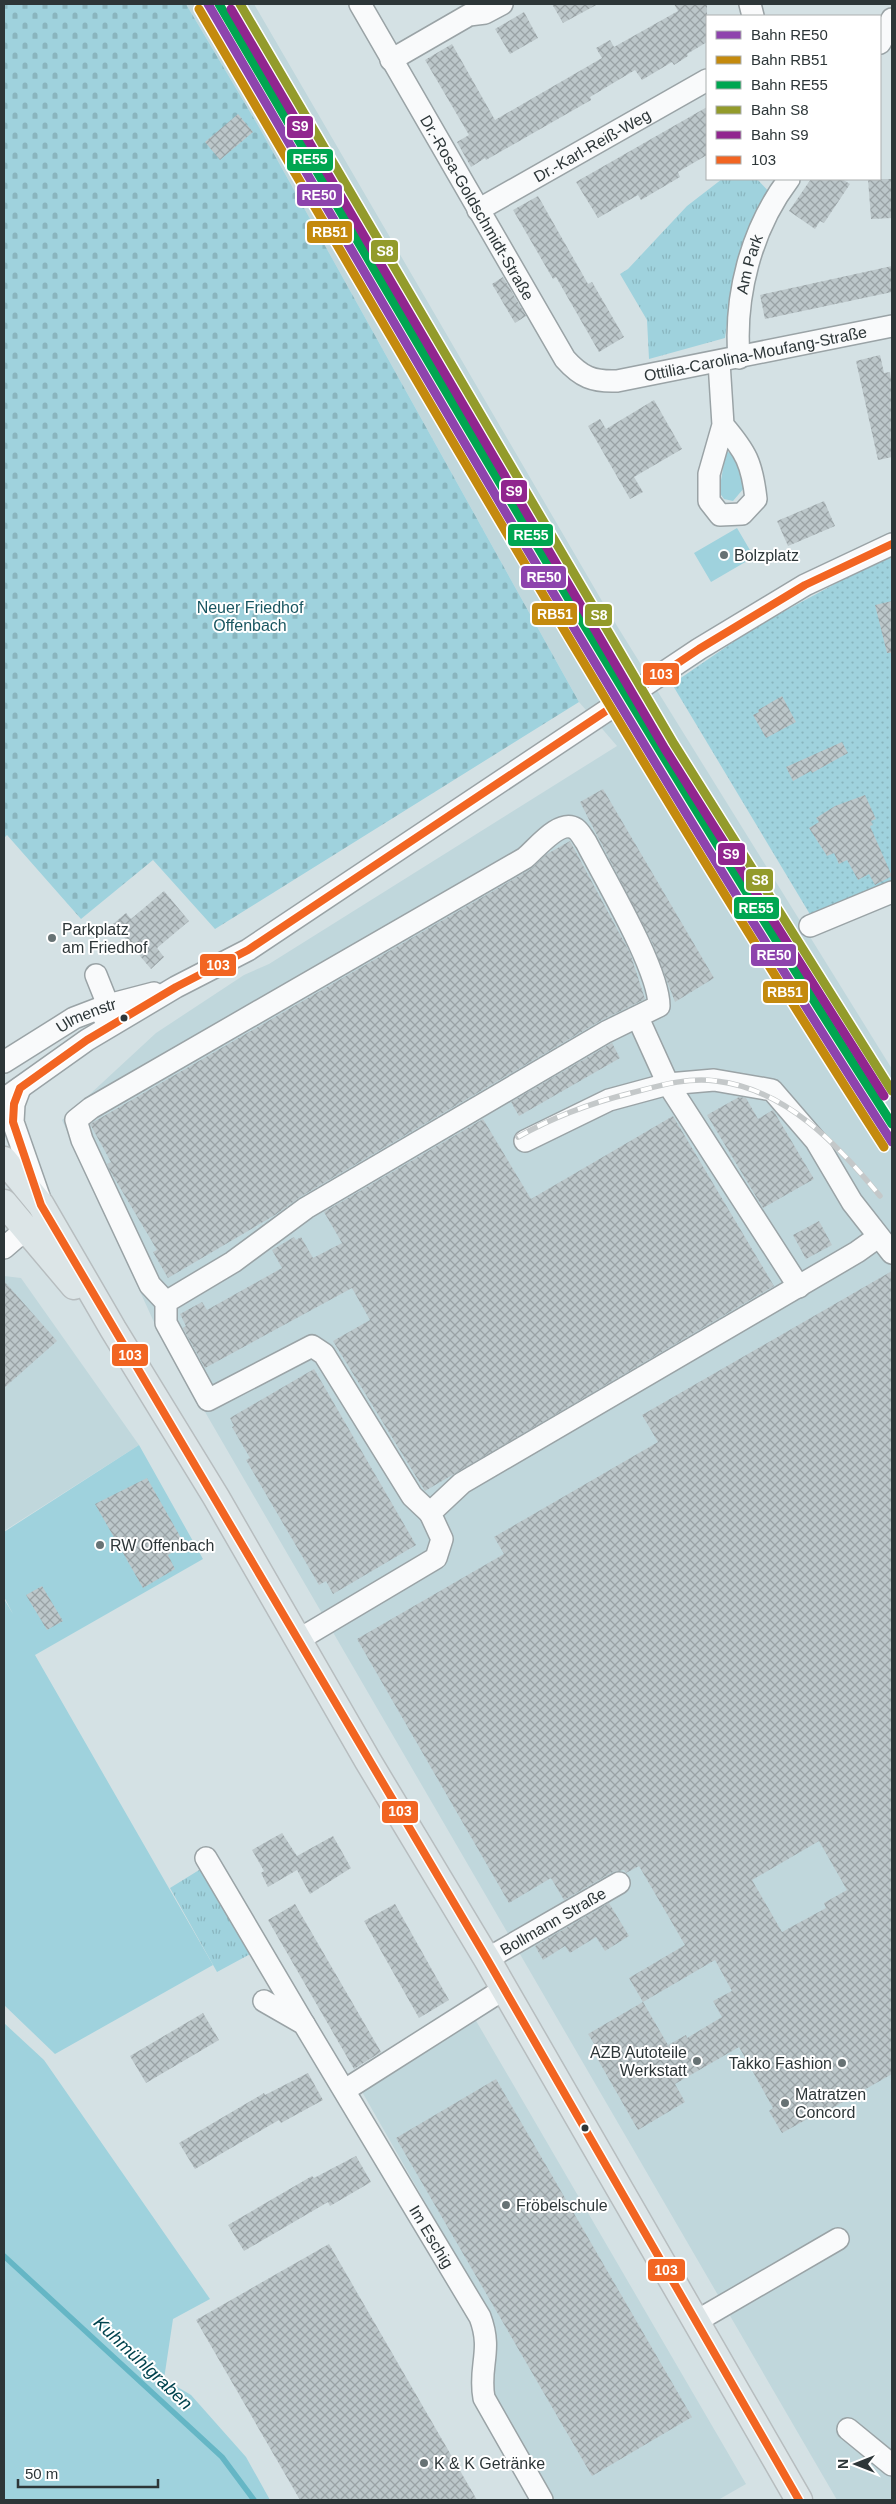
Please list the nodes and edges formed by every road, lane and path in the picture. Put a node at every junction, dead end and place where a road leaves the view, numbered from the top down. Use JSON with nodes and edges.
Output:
{"nodes":[{"id":1,"x":360,"y":4,"type":"edge"},
{"id":2,"x":502,"y":4,"type":"edge"},
{"id":3,"x":892,"y":19,"type":"edge"},
{"id":4,"x":881,"y":41,"type":"edge"},
{"id":5,"x":392,"y":60,"type":"junction"},
{"id":6,"x":706,"y":81,"type":"edge"},
{"id":7,"x":788,"y":180,"type":"edge"},
{"id":8,"x":478,"y":210,"type":"junction"},
{"id":9,"x":892,"y":326,"type":"edge"},
{"id":10,"x":729,"y":360,"type":"junction"},
{"id":11,"x":617,"y":381,"type":"joint"},
{"id":12,"x":723,"y":425,"type":"dead end"},
{"id":13,"x":892,"y":544,"type":"edge"},
{"id":14,"x":892,"y":892,"type":"edge"},
{"id":15,"x":810,"y":926,"type":"dead end"},
{"id":16,"x":96,"y":975,"type":"dead end"},
{"id":17,"x":176,"y":987,"type":"junction"},
{"id":18,"x":108,"y":1005,"type":"junction"},
{"id":19,"x":638,"y":1018,"type":"junction"},
{"id":20,"x":88,"y":1040,"type":"junction"},
{"id":21,"x":4,"y":1062,"type":"edge"},
{"id":22,"x":668,"y":1084,"type":"junction"},
{"id":23,"x":12,"y":1093,"type":"edge"},
{"id":24,"x":525,"y":1141,"type":"dead end"},
{"id":25,"x":4,"y":1160,"type":"edge"},
{"id":26,"x":4,"y":1203,"type":"edge"},
{"id":27,"x":41,"y":1205,"type":"junction"},
{"id":28,"x":26,"y":1229,"type":"junction"},
{"id":29,"x":878,"y":1237,"type":"junction"},
{"id":30,"x":4,"y":1248,"type":"edge"},
{"id":31,"x":892,"y":1253,"type":"edge"},
{"id":32,"x":799,"y":1287,"type":"junction"},
{"id":33,"x":166,"y":1302,"type":"junction"},
{"id":34,"x":113,"y":1329,"type":"junction"},
{"id":35,"x":430,"y":1513,"type":"junction"},
{"id":36,"x":298,"y":1640,"type":"junction"},
{"id":37,"x":206,"y":1858,"type":"dead end"},
{"id":38,"x":619,"y":1883,"type":"dead end"},
{"id":39,"x":487,"y":1959,"type":"junction"},
{"id":40,"x":504,"y":1989,"type":"junction"},
{"id":41,"x":264,"y":2001,"type":"dead end"},
{"id":42,"x":304,"y":2024,"type":"junction"},
{"id":43,"x":345,"y":2090,"type":"junction"},
{"id":44,"x":838,"y":2239,"type":"dead end"},
{"id":45,"x":694,"y":2322,"type":"junction"},
{"id":46,"x":848,"y":2429,"type":"dead end"},
{"id":47,"x":892,"y":2465,"type":"edge"},
{"id":48,"x":542,"y":2500,"type":"edge"},
{"id":49,"x":799,"y":2500,"type":"edge"}],
"edges":[{"from":1,"to":5,"type":"street","name":"Dr.-Rosa-Goldschmidt-Straße"},
{"from":2,"to":5,"type":"street"},
{"from":3,"to":4,"type":"street"},
{"from":5,"to":8,"type":"street","name":"Dr.-Rosa-Goldschmidt-Straße"},
{"from":6,"to":8,"type":"street","name":"Dr.-Karl-Reiß-Weg"},
{"from":7,"to":10,"type":"street","name":"Am Park"},
{"from":8,"to":11,"type":"street","name":"Dr.-Rosa-Goldschmidt-Straße"},
{"from":9,"to":10,"type":"street","name":"Ottilia-Carolina-Moufang-Straße"},
{"from":10,"to":11,"type":"street","name":"Ottilia-Carolina-Moufang-Straße"},
{"from":10,"to":12,"type":"street","name":"Am Park"},
{"from":13,"to":17,"type":"street"},
{"from":14,"to":15,"type":"street"},
{"from":16,"to":18,"type":"street"},
{"from":17,"to":18,"type":"street","name":"Ulmenstr"},
{"from":17,"to":20,"type":"street"},
{"from":18,"to":20,"type":"street"},
{"from":18,"to":21,"type":"street","name":"Ulmenstr"},
{"from":19,"to":22,"type":"street"},
{"from":19,"to":33,"type":"street"},
{"from":19,"to":33,"type":"street"},
{"from":20,"to":23,"type":"street"},
{"from":22,"to":24,"type":"street"},
{"from":22,"to":29,"type":"street"},
{"from":22,"to":32,"type":"street"},
{"from":23,"to":27,"type":"street"},
{"from":25,"to":27,"type":"main road"},
{"from":26,"to":28,"type":"main road"},
{"from":27,"to":34,"type":"main road"},
{"from":28,"to":30,"type":"street"},
{"from":28,"to":34,"type":"main road"},
{"from":29,"to":31,"type":"street"},
{"from":29,"to":32,"type":"street"},
{"from":32,"to":35,"type":"street"},
{"from":33,"to":35,"type":"street"},
{"from":34,"to":36,"type":"main road"},
{"from":35,"to":36,"type":"street"},
{"from":36,"to":39,"type":"main road"},
{"from":37,"to":42,"type":"street"},
{"from":38,"to":39,"type":"street","name":"Bollmann Straße"},
{"from":39,"to":40,"type":"main road"},
{"from":40,"to":43,"type":"street"},
{"from":40,"to":45,"type":"main road"},
{"from":41,"to":42,"type":"street","name":"Im Eschig"},
{"from":42,"to":43,"type":"street","name":"Im Eschig"},
{"from":43,"to":48,"type":"street","name":"Im Eschig"},
{"from":44,"to":45,"type":"street"},
{"from":45,"to":49,"type":"main road"},
{"from":46,"to":47,"type":"street"}]}
